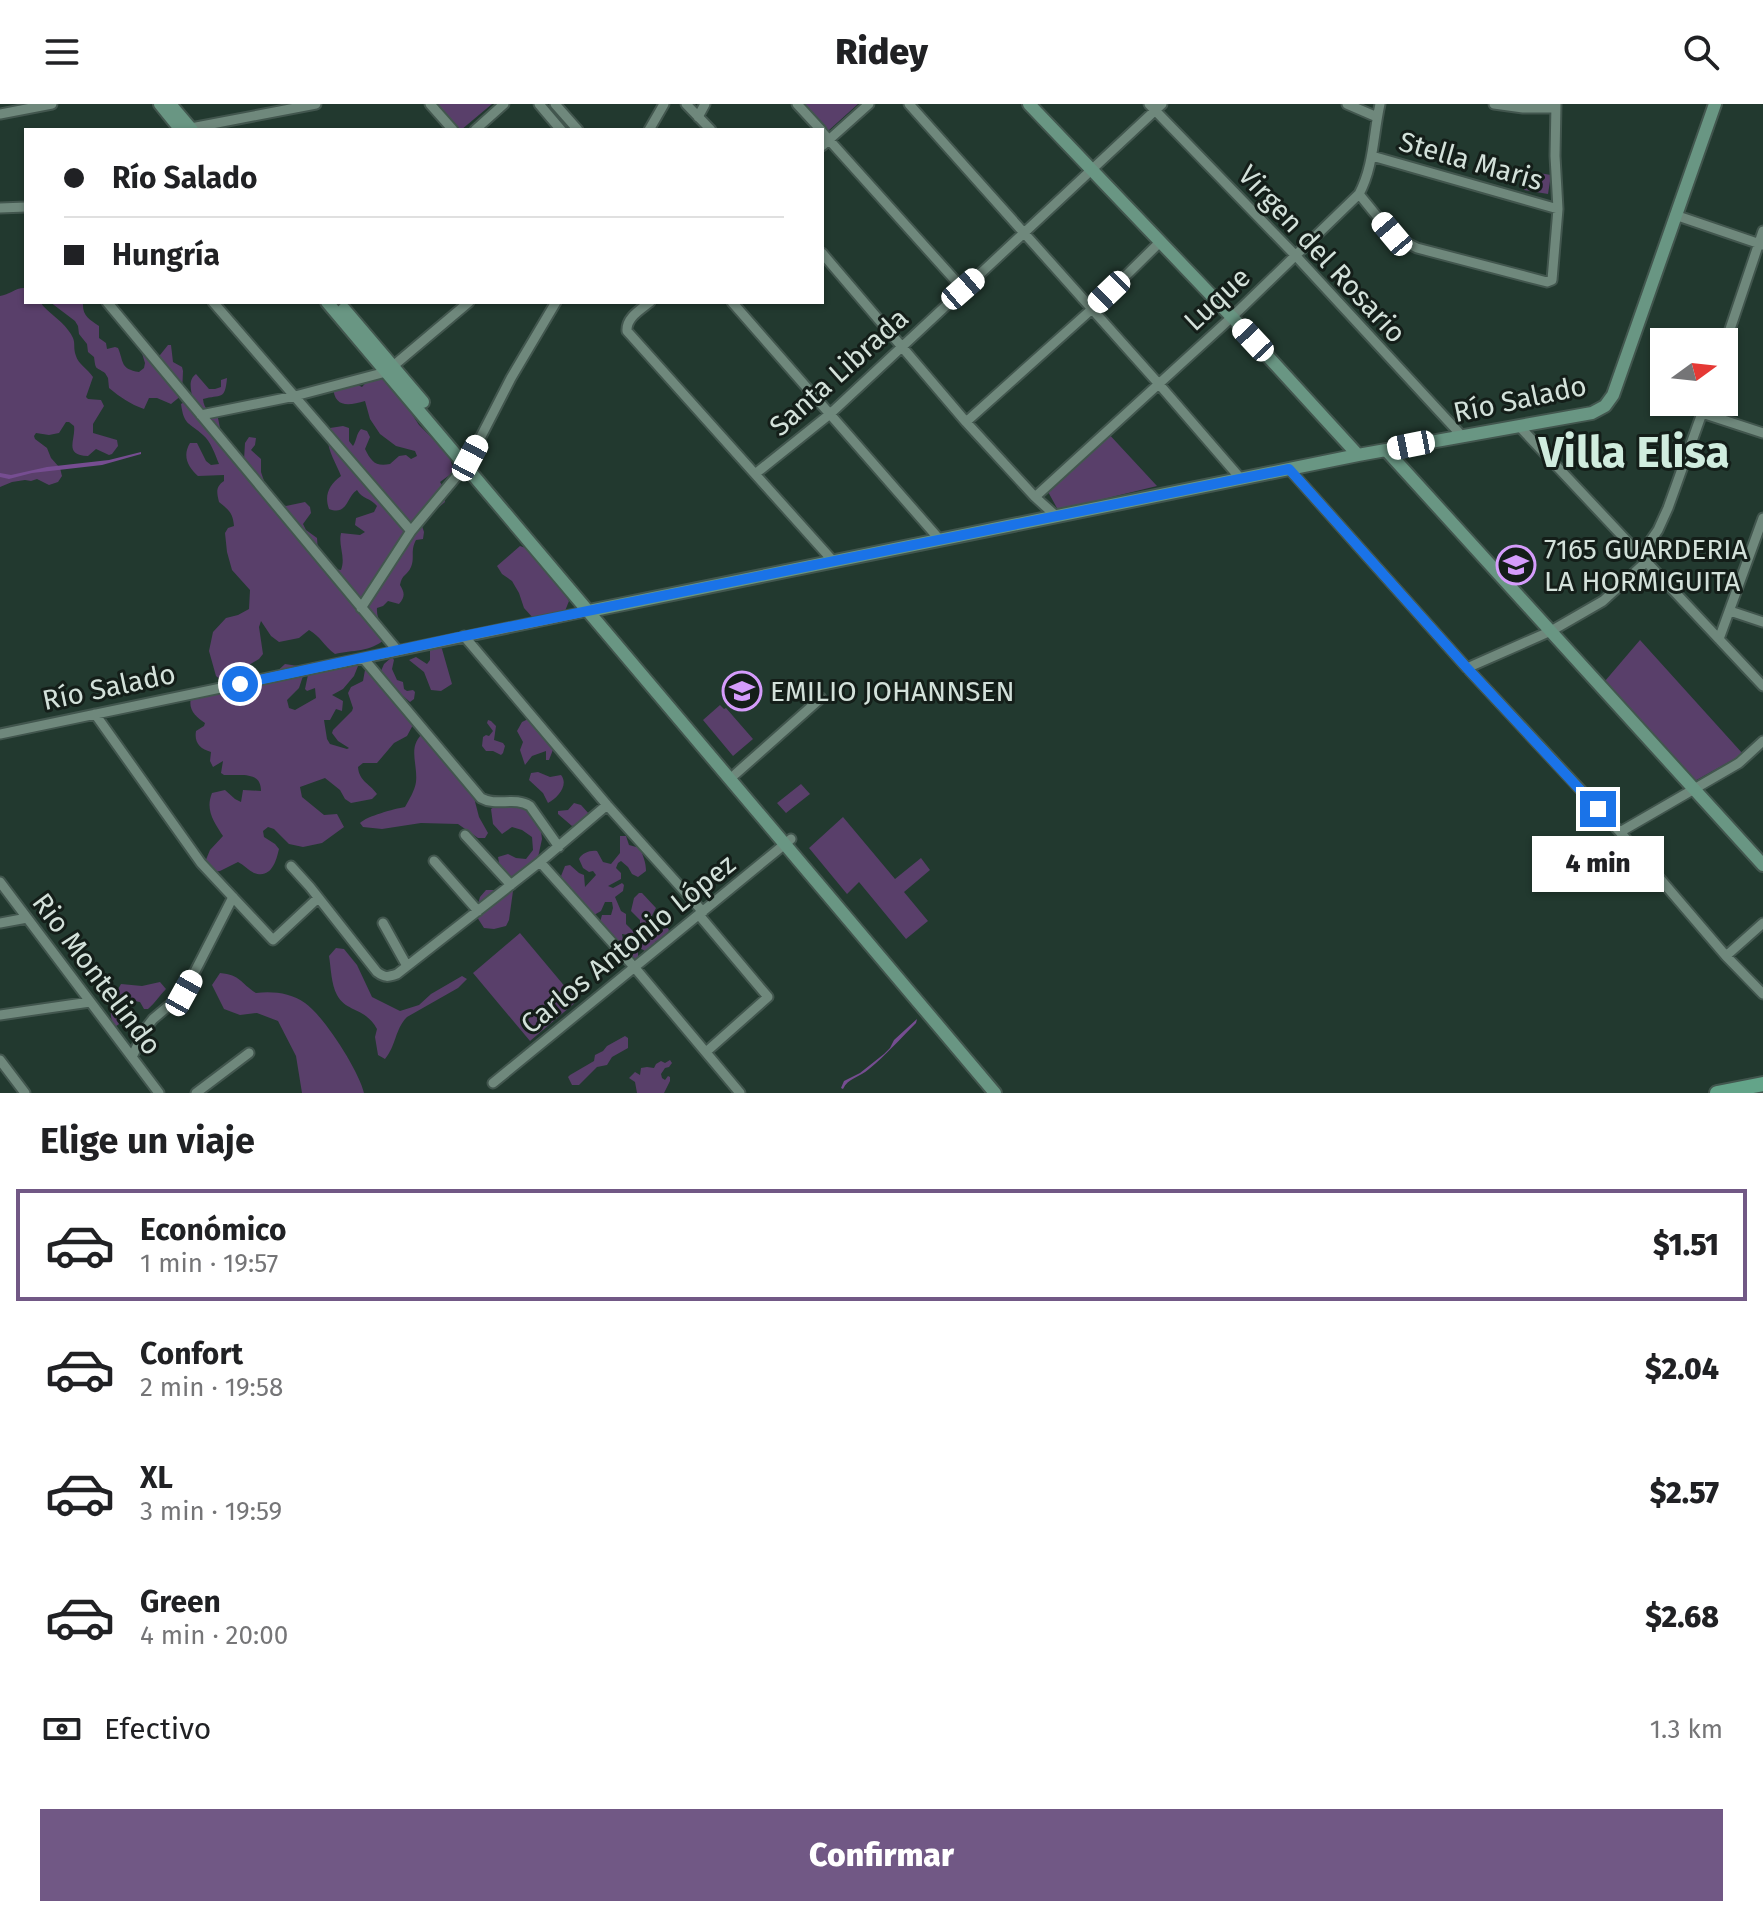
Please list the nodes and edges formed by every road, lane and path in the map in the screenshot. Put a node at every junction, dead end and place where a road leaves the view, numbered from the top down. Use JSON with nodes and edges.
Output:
{"nodes":[{"id":1,"x":52,"y":104,"type":"edge"},
{"id":2,"x":160,"y":104,"type":"edge"},
{"id":3,"x":170,"y":104,"type":"edge"},
{"id":4,"x":316,"y":104,"type":"edge"},
{"id":5,"x":430,"y":104,"type":"edge"},
{"id":6,"x":504,"y":104,"type":"edge"},
{"id":7,"x":539,"y":104,"type":"edge"},
{"id":8,"x":555,"y":104,"type":"edge"},
{"id":9,"x":664,"y":104,"type":"edge"},
{"id":10,"x":686,"y":104,"type":"edge"},
{"id":11,"x":705,"y":104,"type":"edge"},
{"id":12,"x":797,"y":104,"type":"edge"},
{"id":13,"x":869,"y":104,"type":"edge"},
{"id":14,"x":909,"y":104,"type":"edge"},
{"id":15,"x":1029,"y":104,"type":"edge"},
{"id":16,"x":1347,"y":104,"type":"edge"},
{"id":17,"x":1380,"y":104,"type":"edge"},
{"id":18,"x":1494,"y":104,"type":"edge"},
{"id":19,"x":1715,"y":104,"type":"edge"},
{"id":20,"x":1156,"y":106,"type":"edge"},
{"id":21,"x":1555,"y":106,"type":"edge"},
{"id":22,"x":0,"y":114,"type":"edge"},
{"id":23,"x":698,"y":117,"type":"junction"},
{"id":24,"x":1377,"y":117,"type":"junction"},
{"id":25,"x":187,"y":128,"type":"edge"},
{"id":26,"x":187,"y":128,"type":"edge"},
{"id":27,"x":193,"y":128,"type":"edge"},
{"id":28,"x":451,"y":128,"type":"edge"},
{"id":29,"x":477,"y":128,"type":"edge"},
{"id":30,"x":559,"y":128,"type":"edge"},
{"id":31,"x":576,"y":128,"type":"edge"},
{"id":32,"x":650,"y":128,"type":"edge"},
{"id":33,"x":709,"y":128,"type":"edge"},
{"id":34,"x":818,"y":128,"type":"edge"},
{"id":35,"x":826,"y":143,"type":"edge"},
{"id":36,"x":1372,"y":156,"type":"junction"},
{"id":37,"x":1092,"y":170,"type":"junction"},
{"id":38,"x":1359,"y":194,"type":"junction"},
{"id":39,"x":24,"y":207,"type":"edge"},
{"id":40,"x":0,"y":208,"type":"edge"},
{"id":41,"x":1558,"y":209,"type":"junction"},
{"id":42,"x":1675,"y":215,"type":"junction"},
{"id":43,"x":1763,"y":231,"type":"edge"},
{"id":44,"x":1025,"y":234,"type":"junction"},
{"id":45,"x":1160,"y":242,"type":"junction"},
{"id":46,"x":1761,"y":244,"type":"edge"},
{"id":47,"x":824,"y":255,"type":"edge"},
{"id":48,"x":1295,"y":255,"type":"junction"},
{"id":49,"x":963,"y":289,"type":"junction"},
{"id":50,"x":109,"y":304,"type":"edge"},
{"id":51,"x":215,"y":304,"type":"edge"},
{"id":52,"x":329,"y":304,"type":"edge"},
{"id":53,"x":340,"y":304,"type":"edge"},
{"id":54,"x":467,"y":304,"type":"edge"},
{"id":55,"x":555,"y":304,"type":"edge"},
{"id":56,"x":648,"y":304,"type":"edge"},
{"id":57,"x":734,"y":304,"type":"edge"},
{"id":58,"x":1092,"y":309,"type":"junction"},
{"id":59,"x":1232,"y":317,"type":"junction"},
{"id":60,"x":1731,"y":328,"type":"edge"},
{"id":61,"x":901,"y":348,"type":"junction"},
{"id":62,"x":390,"y":370,"type":"junction"},
{"id":63,"x":1158,"y":383,"type":"junction"},
{"id":64,"x":295,"y":396,"type":"junction"},
{"id":65,"x":830,"y":414,"type":"junction"},
{"id":66,"x":201,"y":415,"type":"junction"},
{"id":67,"x":1701,"y":416,"type":"edge"},
{"id":68,"x":1711,"y":416,"type":"edge"},
{"id":69,"x":966,"y":422,"type":"junction"},
{"id":70,"x":1519,"y":426,"type":"junction"},
{"id":71,"x":1763,"y":433,"type":"edge"},
{"id":72,"x":1462,"y":436,"type":"junction"},
{"id":73,"x":1386,"y":450,"type":"junction"},
{"id":74,"x":1358,"y":455,"type":"junction"},
{"id":75,"x":468,"y":461,"type":"junction"},
{"id":76,"x":1289,"y":469,"type":"junction"},
{"id":77,"x":755,"y":474,"type":"junction"},
{"id":78,"x":1241,"y":479,"type":"junction"},
{"id":79,"x":1035,"y":497,"type":"junction"},
{"id":80,"x":1056,"y":516,"type":"junction"},
{"id":81,"x":1763,"y":518,"type":"edge"},
{"id":82,"x":1761,"y":530,"type":"edge"},
{"id":83,"x":411,"y":531,"type":"junction"},
{"id":84,"x":940,"y":540,"type":"junction"},
{"id":85,"x":1643,"y":559,"type":"junction"},
{"id":86,"x":833,"y":561,"type":"junction"},
{"id":87,"x":361,"y":608,"type":"junction"},
{"id":88,"x":594,"y":610,"type":"junction"},
{"id":89,"x":1730,"y":611,"type":"junction"},
{"id":90,"x":1763,"y":622,"type":"edge"},
{"id":91,"x":1551,"y":631,"type":"junction"},
{"id":92,"x":464,"y":636,"type":"junction"},
{"id":93,"x":1719,"y":639,"type":"junction"},
{"id":94,"x":397,"y":650,"type":"junction"},
{"id":95,"x":363,"y":658,"type":"junction"},
{"id":96,"x":1467,"y":668,"type":"junction"},
{"id":97,"x":1763,"y":686,"type":"edge"},
{"id":98,"x":821,"y":698,"type":"dead end"},
{"id":99,"x":95,"y":714,"type":"junction"},
{"id":100,"x":0,"y":734,"type":"edge"},
{"id":101,"x":1763,"y":741,"type":"edge"},
{"id":102,"x":734,"y":776,"type":"junction"},
{"id":103,"x":1693,"y":788,"type":"junction"},
{"id":104,"x":607,"y":805,"type":"junction"},
{"id":105,"x":1620,"y":832,"type":"junction"},
{"id":106,"x":465,"y":835,"type":"dead end"},
{"id":107,"x":788,"y":841,"type":"junction"},
{"id":108,"x":559,"y":847,"type":"junction"},
{"id":109,"x":434,"y":861,"type":"dead end"},
{"id":110,"x":540,"y":862,"type":"junction"},
{"id":111,"x":1763,"y":865,"type":"edge"},
{"id":112,"x":291,"y":866,"type":"dead end"},
{"id":113,"x":0,"y":882,"type":"edge"},
{"id":114,"x":511,"y":885,"type":"junction"},
{"id":115,"x":233,"y":897,"type":"junction"},
{"id":116,"x":318,"y":898,"type":"junction"},
{"id":117,"x":478,"y":911,"type":"junction"},
{"id":118,"x":701,"y":914,"type":"junction"},
{"id":119,"x":27,"y":918,"type":"junction"},
{"id":120,"x":0,"y":923,"type":"edge"},
{"id":121,"x":383,"y":923,"type":"dead end"},
{"id":122,"x":1763,"y":923,"type":"edge"},
{"id":123,"x":858,"y":924,"type":"junction"},
{"id":124,"x":1726,"y":956,"type":"junction"},
{"id":125,"x":407,"y":966,"type":"junction"},
{"id":126,"x":635,"y":968,"type":"junction"},
{"id":127,"x":1763,"y":994,"type":"edge"},
{"id":128,"x":90,"y":1002,"type":"junction"},
{"id":129,"x":0,"y":1015,"type":"edge"},
{"id":130,"x":706,"y":1052,"type":"junction"},
{"id":131,"x":249,"y":1053,"type":"dead end"},
{"id":132,"x":132,"y":1057,"type":"junction"},
{"id":133,"x":0,"y":1060,"type":"edge"},
{"id":134,"x":493,"y":1083,"type":"dead end"},
{"id":135,"x":1763,"y":1084,"type":"edge"},
{"id":136,"x":25,"y":1093,"type":"edge"},
{"id":137,"x":159,"y":1093,"type":"edge"},
{"id":138,"x":196,"y":1093,"type":"edge"},
{"id":139,"x":740,"y":1093,"type":"edge"},
{"id":140,"x":995,"y":1093,"type":"edge"},
{"id":141,"x":1005,"y":1093,"type":"edge"},
{"id":142,"x":1717,"y":1093,"type":"edge"}],
"edges":[{"from":1,"to":22,"type":"street"},
{"from":2,"to":25,"type":"street"},
{"from":3,"to":26,"type":"street"},
{"from":4,"to":27,"type":"street"},
{"from":5,"to":28,"type":"street"},
{"from":6,"to":29,"type":"street"},
{"from":7,"to":30,"type":"street"},
{"from":8,"to":31,"type":"street"},
{"from":9,"to":32,"type":"street"},
{"from":10,"to":23,"type":"street"},
{"from":11,"to":23,"type":"street"},
{"from":12,"to":34,"type":"street"},
{"from":13,"to":35,"type":"street"},
{"from":14,"to":44,"type":"street"},
{"from":15,"to":37,"type":"street"},
{"from":16,"to":24,"type":"street"},
{"from":17,"to":24,"type":"street","name":"Luque"},
{"from":18,"to":21,"type":"street"},
{"from":19,"to":42,"type":"street","name":"Río Salado"},
{"from":20,"to":37,"type":"street","name":"Santa Librada"},
{"from":20,"to":48,"type":"street","name":"Virgen del Rosario"},
{"from":21,"to":41,"type":"street"},
{"from":23,"to":33,"type":"street"},
{"from":24,"to":36,"type":"street","name":"Luque"},
{"from":35,"to":49,"type":"street"},
{"from":36,"to":38,"type":"street","name":"Luque"},
{"from":36,"to":41,"type":"street","name":"Stella Maris"},
{"from":37,"to":44,"type":"street","name":"Santa Librada"},
{"from":37,"to":45,"type":"street"},
{"from":38,"to":41,"type":"street"},
{"from":38,"to":48,"type":"street","name":"Luque"},
{"from":39,"to":40,"type":"street"},
{"from":42,"to":46,"type":"street"},
{"from":42,"to":70,"type":"street","name":"Río Salado"},
{"from":43,"to":46,"type":"street"},
{"from":44,"to":49,"type":"street","name":"Santa Librada"},
{"from":44,"to":58,"type":"street"},
{"from":45,"to":58,"type":"street"},
{"from":45,"to":59,"type":"street"},
{"from":46,"to":60,"type":"street"},
{"from":47,"to":61,"type":"street"},
{"from":48,"to":59,"type":"street","name":"Luque"},
{"from":48,"to":72,"type":"street","name":"Virgen del Rosario"},
{"from":49,"to":61,"type":"street","name":"Santa Librada"},
{"from":50,"to":66,"type":"street"},
{"from":51,"to":64,"type":"street"},
{"from":52,"to":62,"type":"street"},
{"from":53,"to":62,"type":"street"},
{"from":54,"to":62,"type":"street"},
{"from":55,"to":75,"type":"street"},
{"from":56,"to":77,"type":"street"},
{"from":57,"to":65,"type":"street"},
{"from":58,"to":63,"type":"street"},
{"from":58,"to":69,"type":"street"},
{"from":59,"to":63,"type":"street","name":"Luque"},
{"from":59,"to":74,"type":"street"},
{"from":61,"to":65,"type":"street","name":"Santa Librada"},
{"from":61,"to":69,"type":"street"},
{"from":62,"to":64,"type":"street"},
{"from":62,"to":75,"type":"street"},
{"from":63,"to":78,"type":"street"},
{"from":63,"to":79,"type":"street","name":"Luque"},
{"from":64,"to":66,"type":"street"},
{"from":64,"to":83,"type":"street"},
{"from":65,"to":77,"type":"street","name":"Santa Librada"},
{"from":65,"to":84,"type":"street"},
{"from":66,"to":87,"type":"street"},
{"from":67,"to":85,"type":"street"},
{"from":68,"to":71,"type":"street"},
{"from":69,"to":79,"type":"street"},
{"from":70,"to":72,"type":"street","name":"Río Salado"},
{"from":70,"to":85,"type":"street"},
{"from":72,"to":73,"type":"street","name":"Río Salado"},
{"from":73,"to":74,"type":"street","name":"Río Salado"},
{"from":73,"to":91,"type":"street"},
{"from":74,"to":76,"type":"street","name":"Río Salado"},
{"from":75,"to":83,"type":"street"},
{"from":75,"to":88,"type":"street"},
{"from":76,"to":78,"type":"street","name":"Río Salado"},
{"from":76,"to":96,"type":"street"},
{"from":77,"to":86,"type":"street"},
{"from":78,"to":80,"type":"street","name":"Río Salado"},
{"from":79,"to":80,"type":"street"},
{"from":80,"to":84,"type":"street","name":"Río Salado"},
{"from":81,"to":82,"type":"street"},
{"from":82,"to":89,"type":"street"},
{"from":83,"to":87,"type":"street"},
{"from":84,"to":86,"type":"street","name":"Río Salado"},
{"from":85,"to":91,"type":"street"},
{"from":85,"to":93,"type":"street"},
{"from":86,"to":88,"type":"street","name":"Río Salado"},
{"from":87,"to":94,"type":"street"},
{"from":88,"to":92,"type":"street","name":"Río Salado"},
{"from":88,"to":102,"type":"street"},
{"from":89,"to":90,"type":"street"},
{"from":89,"to":93,"type":"street"},
{"from":91,"to":96,"type":"street"},
{"from":91,"to":103,"type":"street"},
{"from":92,"to":94,"type":"street","name":"Río Salado"},
{"from":92,"to":104,"type":"street"},
{"from":93,"to":97,"type":"street"},
{"from":94,"to":95,"type":"street","name":"Río Salado"},
{"from":95,"to":99,"type":"street","name":"Río Salado"},
{"from":95,"to":108,"type":"street"},
{"from":96,"to":105,"type":"street"},
{"from":98,"to":102,"type":"street"},
{"from":99,"to":100,"type":"street","name":"Río Salado"},
{"from":99,"to":115,"type":"street"},
{"from":101,"to":103,"type":"street"},
{"from":102,"to":107,"type":"street"},
{"from":103,"to":105,"type":"street"},
{"from":103,"to":111,"type":"street"},
{"from":104,"to":108,"type":"street"},
{"from":104,"to":118,"type":"street"},
{"from":105,"to":124,"type":"street"},
{"from":106,"to":114,"type":"street"},
{"from":107,"to":118,"type":"street","name":"Carlos Antonio López"},
{"from":107,"to":123,"type":"street"},
{"from":108,"to":110,"type":"street"},
{"from":109,"to":117,"type":"street"},
{"from":110,"to":114,"type":"street"},
{"from":110,"to":126,"type":"street"},
{"from":112,"to":116,"type":"street"},
{"from":113,"to":119,"type":"street","name":"Rio Montelindo"},
{"from":114,"to":117,"type":"street"},
{"from":115,"to":116,"type":"street"},
{"from":115,"to":132,"type":"street"},
{"from":116,"to":125,"type":"street"},
{"from":117,"to":125,"type":"street"},
{"from":118,"to":126,"type":"street","name":"Carlos Antonio López"},
{"from":118,"to":130,"type":"street"},
{"from":119,"to":120,"type":"street"},
{"from":119,"to":128,"type":"street","name":"Rio Montelindo"},
{"from":121,"to":125,"type":"street"},
{"from":122,"to":124,"type":"street"},
{"from":123,"to":140,"type":"street"},
{"from":123,"to":141,"type":"street"},
{"from":124,"to":127,"type":"street"},
{"from":126,"to":130,"type":"street"},
{"from":126,"to":134,"type":"street","name":"Carlos Antonio López"},
{"from":128,"to":129,"type":"street"},
{"from":128,"to":132,"type":"street","name":"Rio Montelindo"},
{"from":130,"to":139,"type":"street"},
{"from":131,"to":138,"type":"street"},
{"from":132,"to":137,"type":"street","name":"Rio Montelindo"},
{"from":133,"to":136,"type":"street"},
{"from":135,"to":142,"type":"main road"}]}
